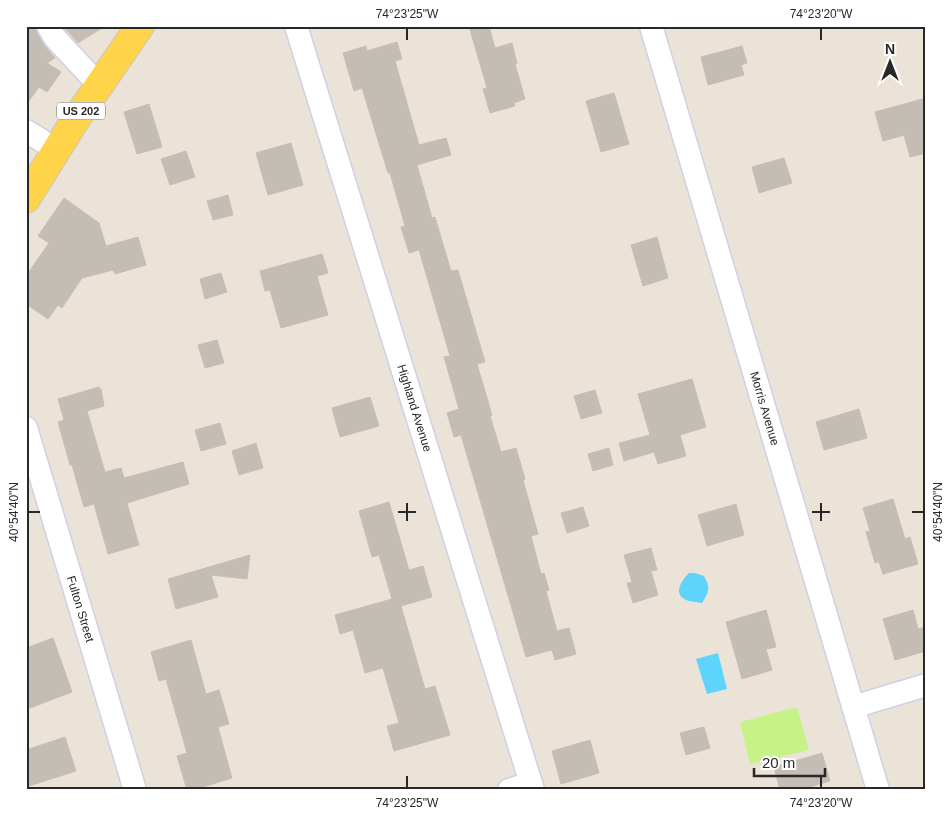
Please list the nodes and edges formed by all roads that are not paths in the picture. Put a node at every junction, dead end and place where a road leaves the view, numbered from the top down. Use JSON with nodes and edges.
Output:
{"nodes":[{"id":1,"x":48,"y":26,"type":"edge"},
{"id":2,"x":140,"y":26,"type":"edge"},
{"id":3,"x":296,"y":26,"type":"edge"},
{"id":4,"x":651,"y":26,"type":"edge"},
{"id":5,"x":99,"y":85,"type":"junction"},
{"id":6,"x":26,"y":131,"type":"edge"},
{"id":7,"x":56,"y":150,"type":"junction"},
{"id":8,"x":26,"y":199,"type":"edge"},
{"id":9,"x":26,"y":430,"type":"edge"},
{"id":10,"x":926,"y":685,"type":"edge"},
{"id":11,"x":853,"y":707,"type":"junction"},
{"id":12,"x":532,"y":786,"type":"edge"},
{"id":13,"x":135,"y":790,"type":"edge"},
{"id":14,"x":508,"y":790,"type":"edge"},
{"id":15,"x":878,"y":790,"type":"edge"}],
"edges":[{"from":1,"to":5,"type":"street"},
{"from":2,"to":5,"type":"main road","number":"US 202"},
{"from":3,"to":12,"type":"street","name":"Highland Avenue"},
{"from":4,"to":11,"type":"street","name":"Morris Avenue"},
{"from":5,"to":7,"type":"main road","number":"US 202"},
{"from":6,"to":7,"type":"street"},
{"from":7,"to":8,"type":"main road","number":"US 202"},
{"from":9,"to":13,"type":"street","name":"Fulton Street"},
{"from":10,"to":11,"type":"street"},
{"from":11,"to":15,"type":"street","name":"Morris Avenue"},
{"from":12,"to":14,"type":"street"}]}
